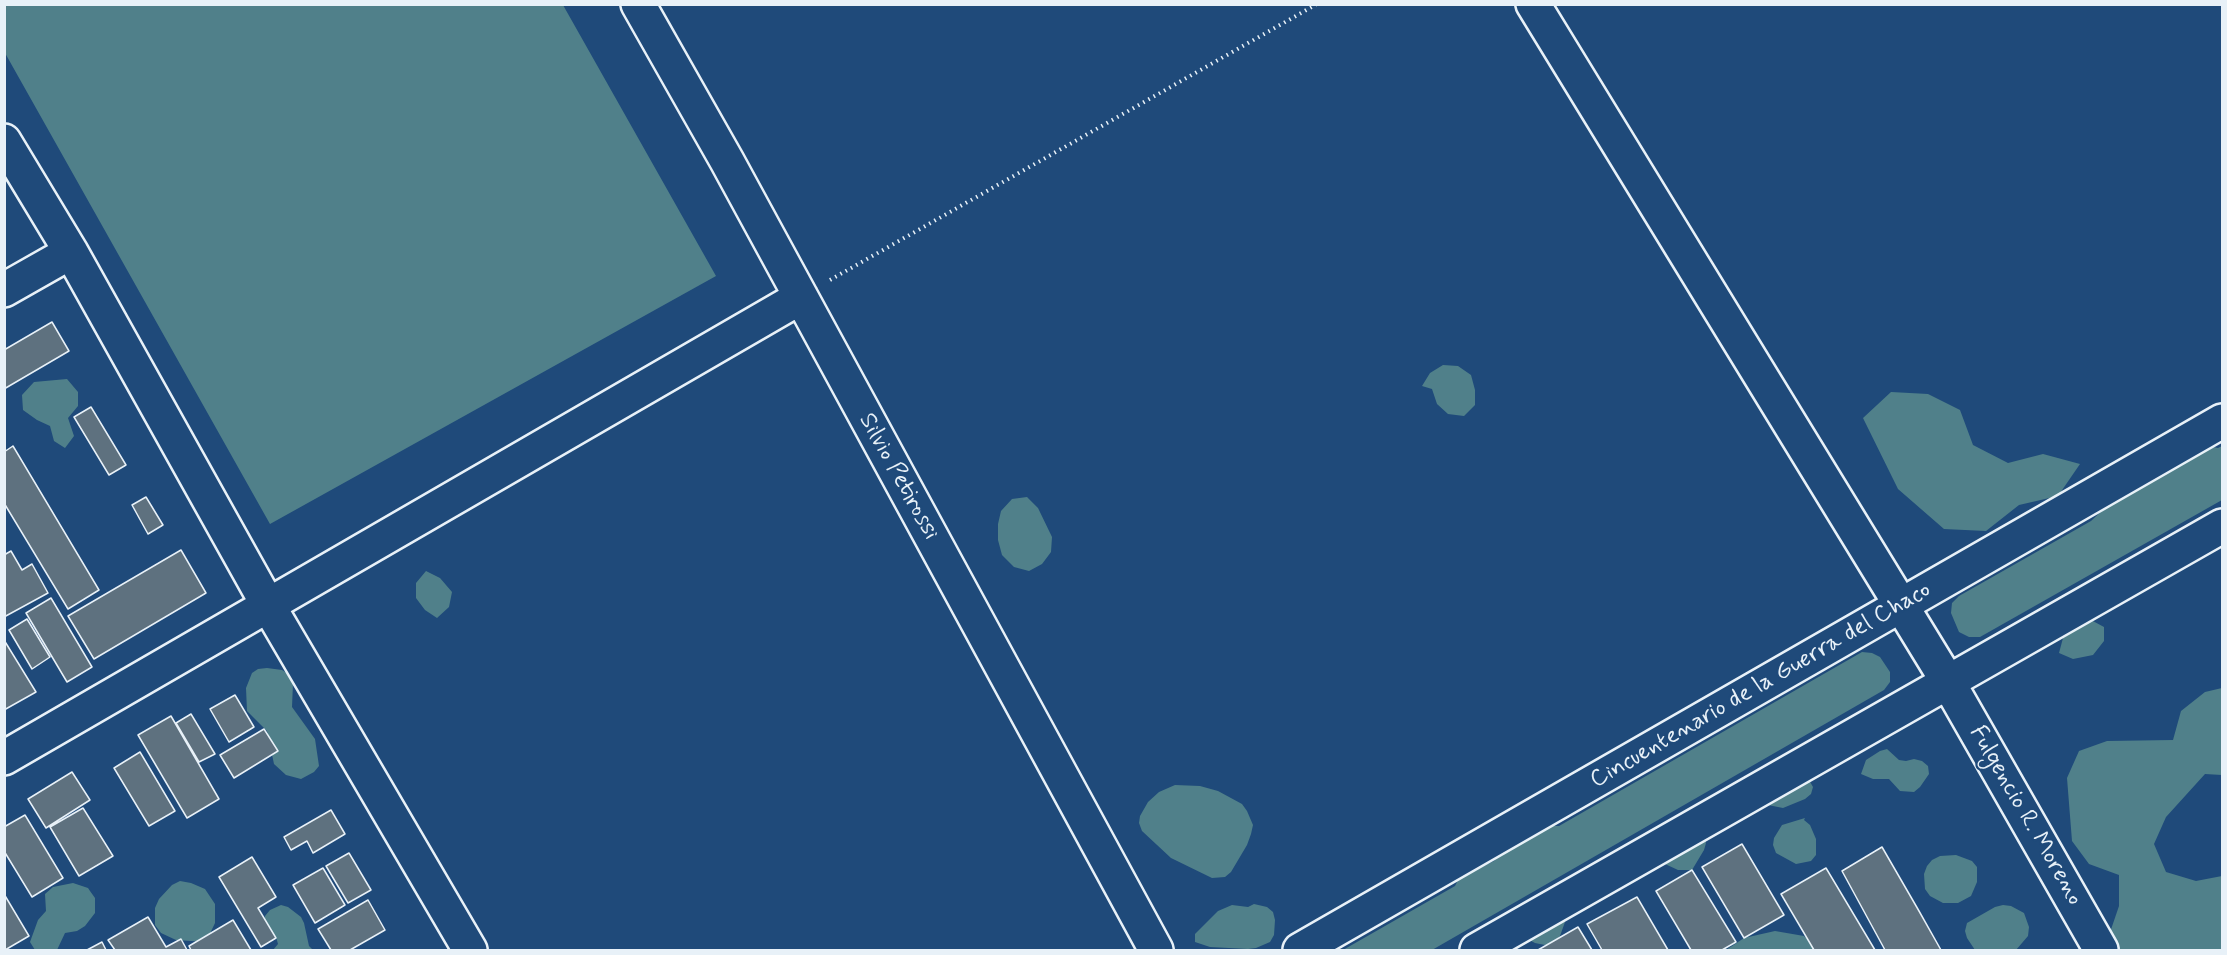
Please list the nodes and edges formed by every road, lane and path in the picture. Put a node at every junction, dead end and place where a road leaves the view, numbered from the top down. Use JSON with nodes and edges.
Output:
{"nodes":[{"id":1,"x":638,"y":4,"type":"edge"},
{"id":2,"x":1317,"y":4,"type":"edge"},
{"id":3,"x":1533,"y":4,"type":"edge"},
{"id":4,"x":4,"y":141,"type":"edge"},
{"id":5,"x":71,"y":252,"type":"junction"},
{"id":6,"x":4,"y":290,"type":"edge"},
{"id":7,"x":801,"y":297,"type":"junction"},
{"id":8,"x":2223,"y":421,"type":"edge"},
{"id":9,"x":2223,"y":526,"type":"edge"},
{"id":10,"x":268,"y":605,"type":"junction"},
{"id":11,"x":1901,"y":606,"type":"junction"},
{"id":12,"x":1948,"y":682,"type":"junction"},
{"id":13,"x":4,"y":758,"type":"edge"},
{"id":14,"x":470,"y":951,"type":"edge"},
{"id":15,"x":1156,"y":951,"type":"edge"},
{"id":16,"x":1300,"y":951,"type":"edge"},
{"id":17,"x":1477,"y":951,"type":"edge"},
{"id":18,"x":2101,"y":951,"type":"edge"}],
"edges":[{"from":1,"to":7,"type":"street","name":"Silvio Petirossi"},
{"from":2,"to":7,"type":"path"},
{"from":3,"to":11,"type":"street","name":"Fulgencio R. Moreno"},
{"from":4,"to":5,"type":"street"},
{"from":5,"to":6,"type":"street"},
{"from":5,"to":10,"type":"street"},
{"from":7,"to":10,"type":"street"},
{"from":7,"to":15,"type":"street","name":"Silvio Petirossi"},
{"from":8,"to":11,"type":"street","name":"Cincuentenario de la Guerra del Chaco"},
{"from":9,"to":12,"type":"street"},
{"from":10,"to":13,"type":"street"},
{"from":10,"to":14,"type":"street"},
{"from":11,"to":12,"type":"street","name":"Fulgencio R. Moreno"},
{"from":11,"to":16,"type":"street","name":"Cincuentenario de la Guerra del Chaco"},
{"from":12,"to":17,"type":"street"},
{"from":12,"to":18,"type":"street","name":"Fulgencio R. Moreno"}]}
